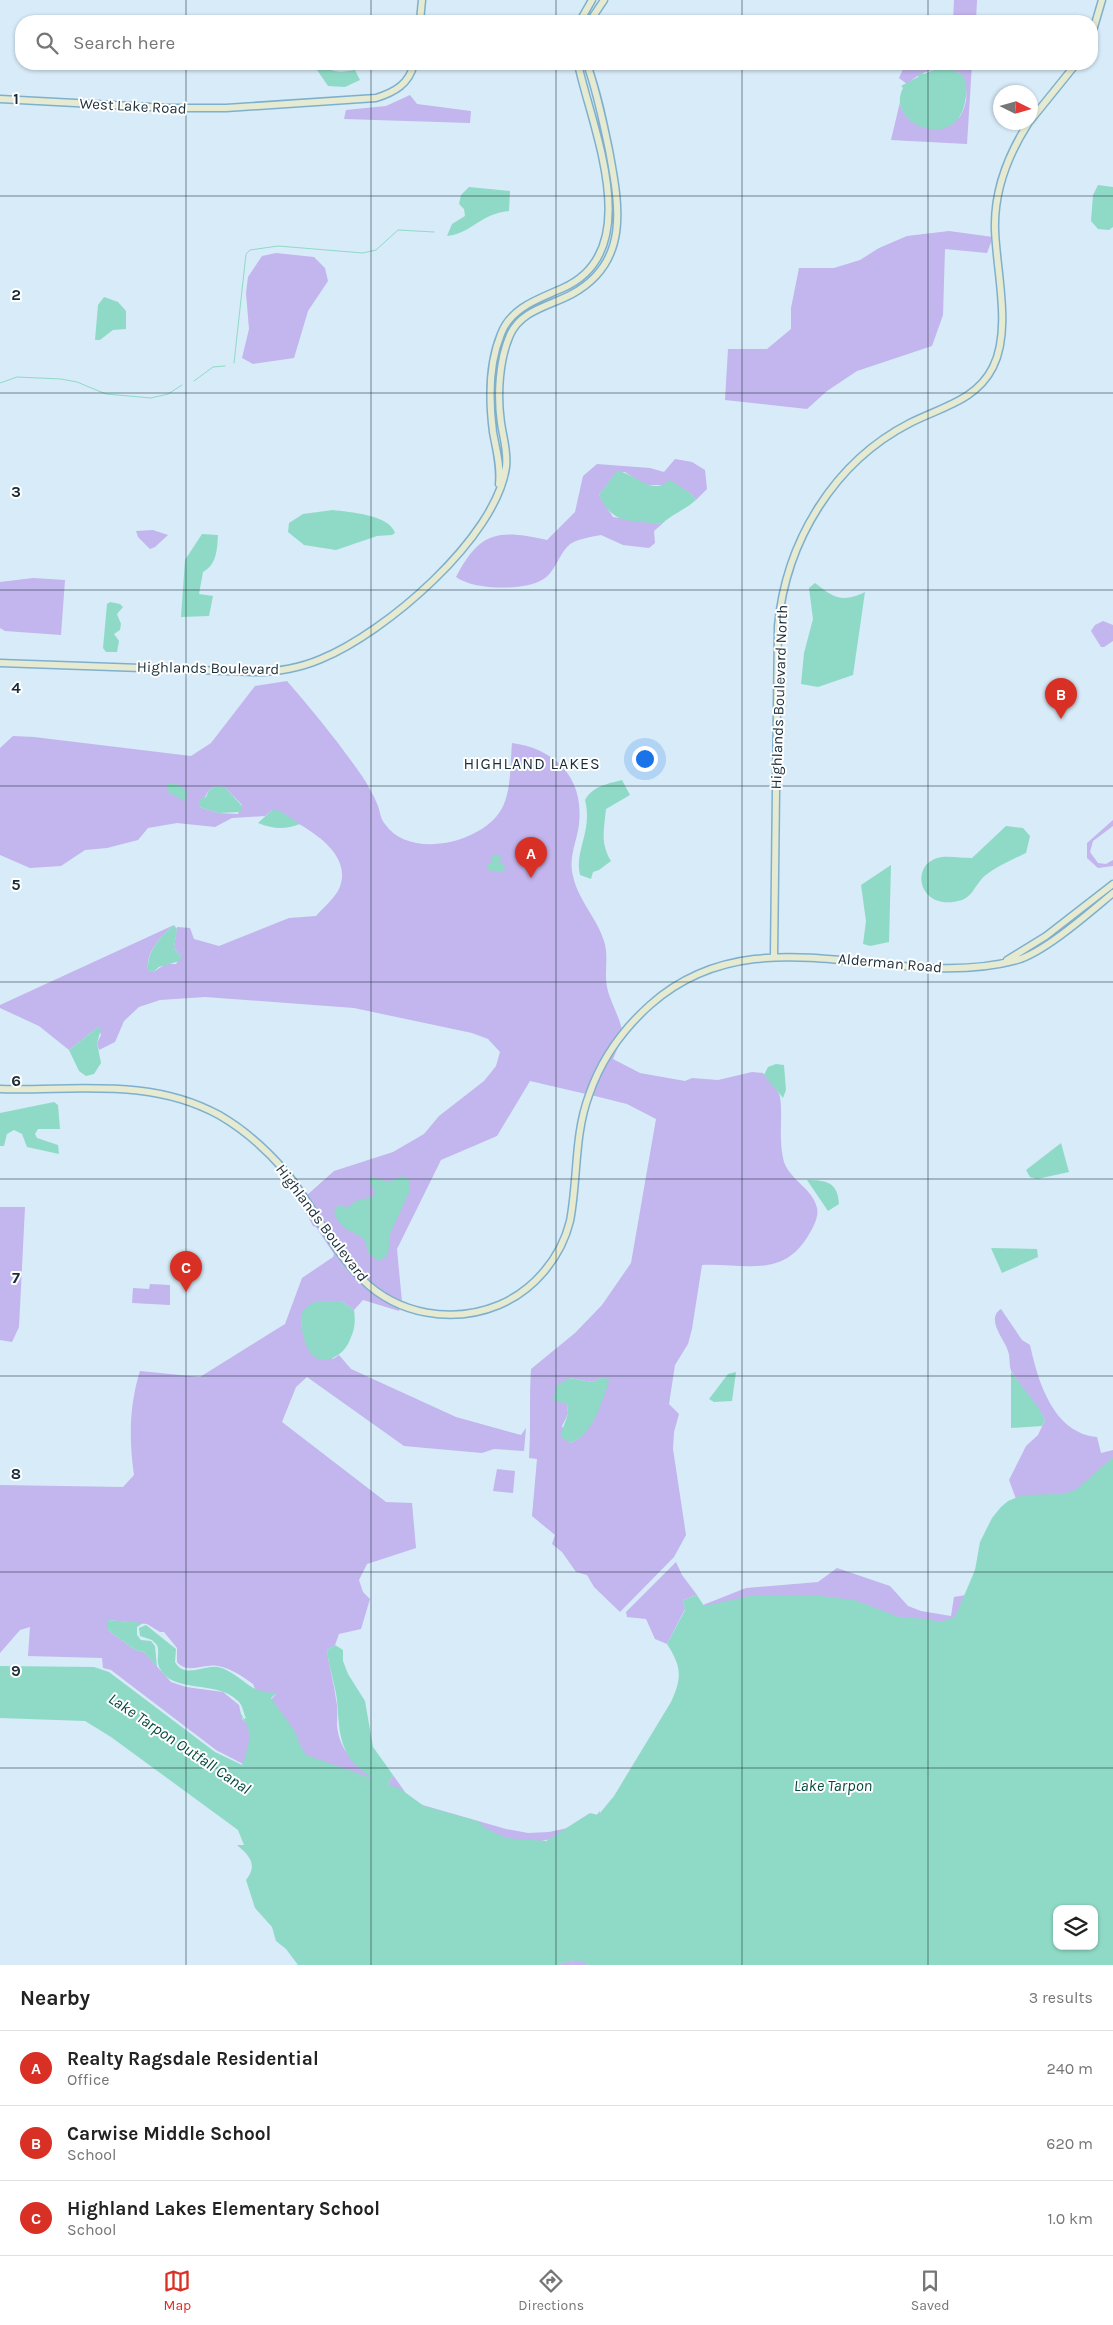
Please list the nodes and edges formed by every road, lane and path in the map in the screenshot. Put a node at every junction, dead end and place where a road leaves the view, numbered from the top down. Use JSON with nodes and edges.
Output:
{"nodes":[{"id":1,"x":422,"y":0,"type":"edge"},
{"id":2,"x":592,"y":0,"type":"edge"},
{"id":3,"x":604,"y":0,"type":"edge"},
{"id":4,"x":1102,"y":0,"type":"edge"},
{"id":5,"x":421,"y":15,"type":"edge"},
{"id":6,"x":583,"y":15,"type":"edge"},
{"id":7,"x":594,"y":15,"type":"edge"},
{"id":8,"x":1098,"y":15,"type":"edge"},
{"id":9,"x":413,"y":70,"type":"edge"},
{"id":10,"x":580,"y":70,"type":"edge"},
{"id":11,"x":589,"y":70,"type":"edge"},
{"id":12,"x":1071,"y":70,"type":"edge"},
{"id":13,"x":0,"y":99,"type":"edge"},
{"id":14,"x":1038,"y":112,"type":"edge"},
{"id":15,"x":1025,"y":130,"type":"edge"},
{"id":16,"x":497,"y":498,"type":"junction"},
{"id":17,"x":0,"y":663,"type":"edge"},
{"id":18,"x":1113,"y":884,"type":"edge"},
{"id":19,"x":1113,"y":894,"type":"edge"},
{"id":20,"x":774,"y":956,"type":"junction"},
{"id":21,"x":1004,"y":962,"type":"junction"},
{"id":22,"x":0,"y":1089,"type":"edge"}],
"edges":[{"from":1,"to":5,"type":"street"},
{"from":2,"to":6,"type":"street"},
{"from":3,"to":7,"type":"street"},
{"from":4,"to":8,"type":"street"},
{"from":9,"to":13,"type":"street","name":"West Lake Road"},
{"from":10,"to":16,"type":"street","name":"Highlands Boulevard"},
{"from":11,"to":16,"type":"street","name":"Highlands Boulevard"},
{"from":12,"to":14,"type":"street","name":"Highlands Boulevard North"},
{"from":15,"to":20,"type":"street","name":"Highlands Boulevard North"},
{"from":16,"to":17,"type":"street","name":"Highlands Boulevard"},
{"from":18,"to":21,"type":"street","name":"Alderman Road"},
{"from":19,"to":21,"type":"street","name":"Alderman Road"},
{"from":20,"to":21,"type":"street","name":"Alderman Road"},
{"from":20,"to":22,"type":"street","name":"Highlands Boulevard"}]}
